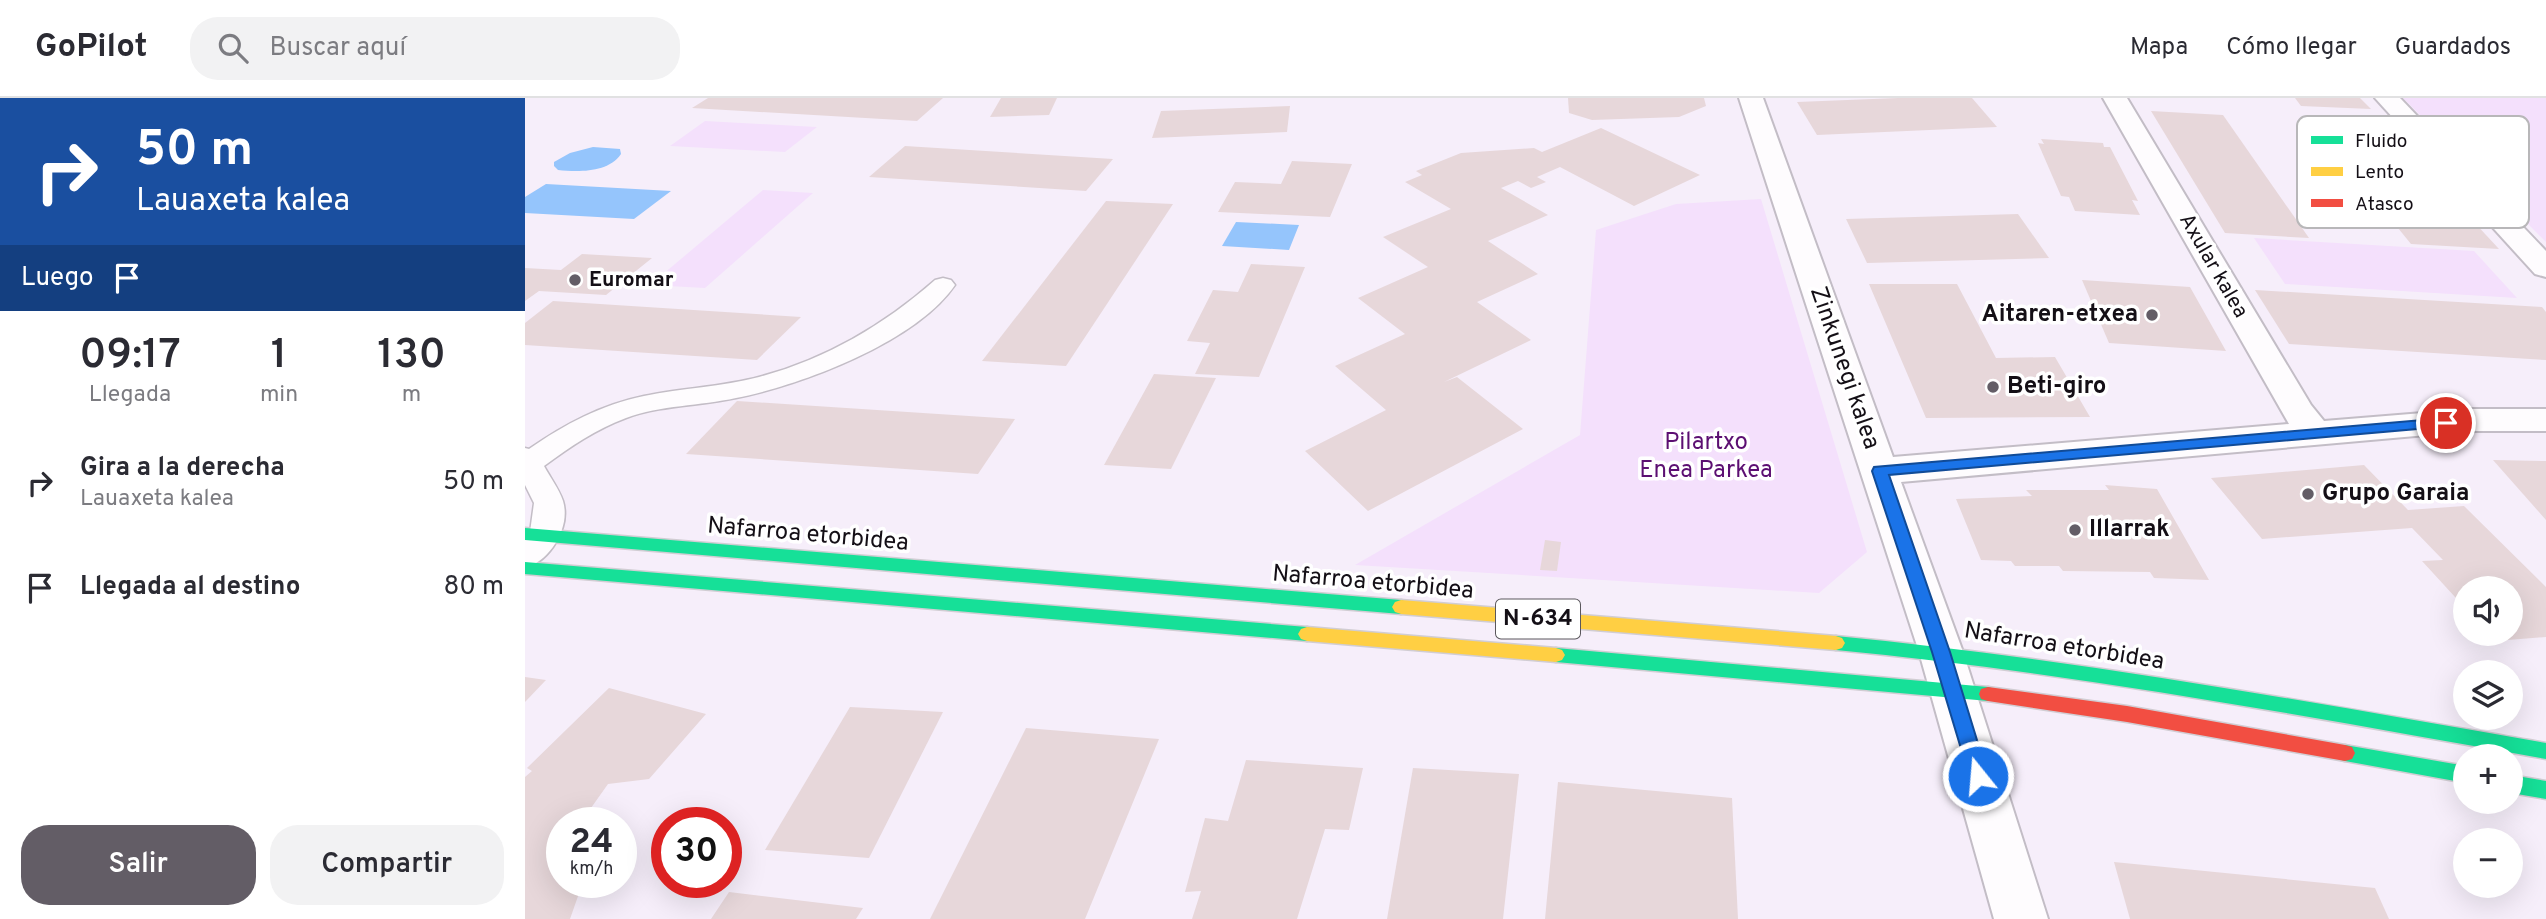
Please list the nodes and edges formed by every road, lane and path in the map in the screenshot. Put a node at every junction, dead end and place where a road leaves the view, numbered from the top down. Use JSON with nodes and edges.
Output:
{"nodes":[{"id":1,"x":1751,"y":98,"type":"edge"},
{"id":2,"x":2115,"y":98,"type":"edge"},
{"id":3,"x":2387,"y":98,"type":"edge"},
{"id":4,"x":2404,"y":116,"type":"edge"},
{"id":5,"x":2509,"y":228,"type":"edge"},
{"id":6,"x":2546,"y":268,"type":"edge"},
{"id":7,"x":943,"y":285,"type":"dead end"},
{"id":8,"x":2546,"y":420,"type":"edge"},
{"id":9,"x":2314,"y":433,"type":"junction"},
{"id":10,"x":528,"y":460,"type":"edge"},
{"id":11,"x":1879,"y":471,"type":"junction"},
{"id":12,"x":532,"y":542,"type":"edge"},
{"id":13,"x":525,"y":568,"type":"edge"},
{"id":14,"x":1947,"y":670,"type":"junction"},
{"id":15,"x":2546,"y":751,"type":"edge"},
{"id":16,"x":2453,"y":773,"type":"edge"},
{"id":17,"x":2523,"y":786,"type":"edge"},
{"id":18,"x":2546,"y":790,"type":"edge"},
{"id":19,"x":2021,"y":919,"type":"edge"}],
"edges":[{"from":1,"to":11,"type":"street","name":"Zinkunegi kalea"},
{"from":2,"to":9,"type":"street","name":"Axular kalea"},
{"from":3,"to":4,"type":"street"},
{"from":5,"to":6,"type":"street"},
{"from":7,"to":10,"type":"lane"},
{"from":8,"to":9,"type":"street"},
{"from":9,"to":11,"type":"street"},
{"from":10,"to":12,"type":"lane"},
{"from":11,"to":14,"type":"street","name":"Zinkunegi kalea"},
{"from":12,"to":14,"type":"highway","name":"Nafarroa etorbidea","number":"N-634"},
{"from":13,"to":14,"type":"highway","name":"Nafarroa etorbidea","number":"N-634"},
{"from":14,"to":15,"type":"highway","name":"Nafarroa etorbidea","number":"N-634"},
{"from":14,"to":16,"type":"highway","name":"Nafarroa etorbidea","number":"N-634"},
{"from":14,"to":19,"type":"street","name":"Zinkunegi kalea"},
{"from":17,"to":18,"type":"highway"}]}
